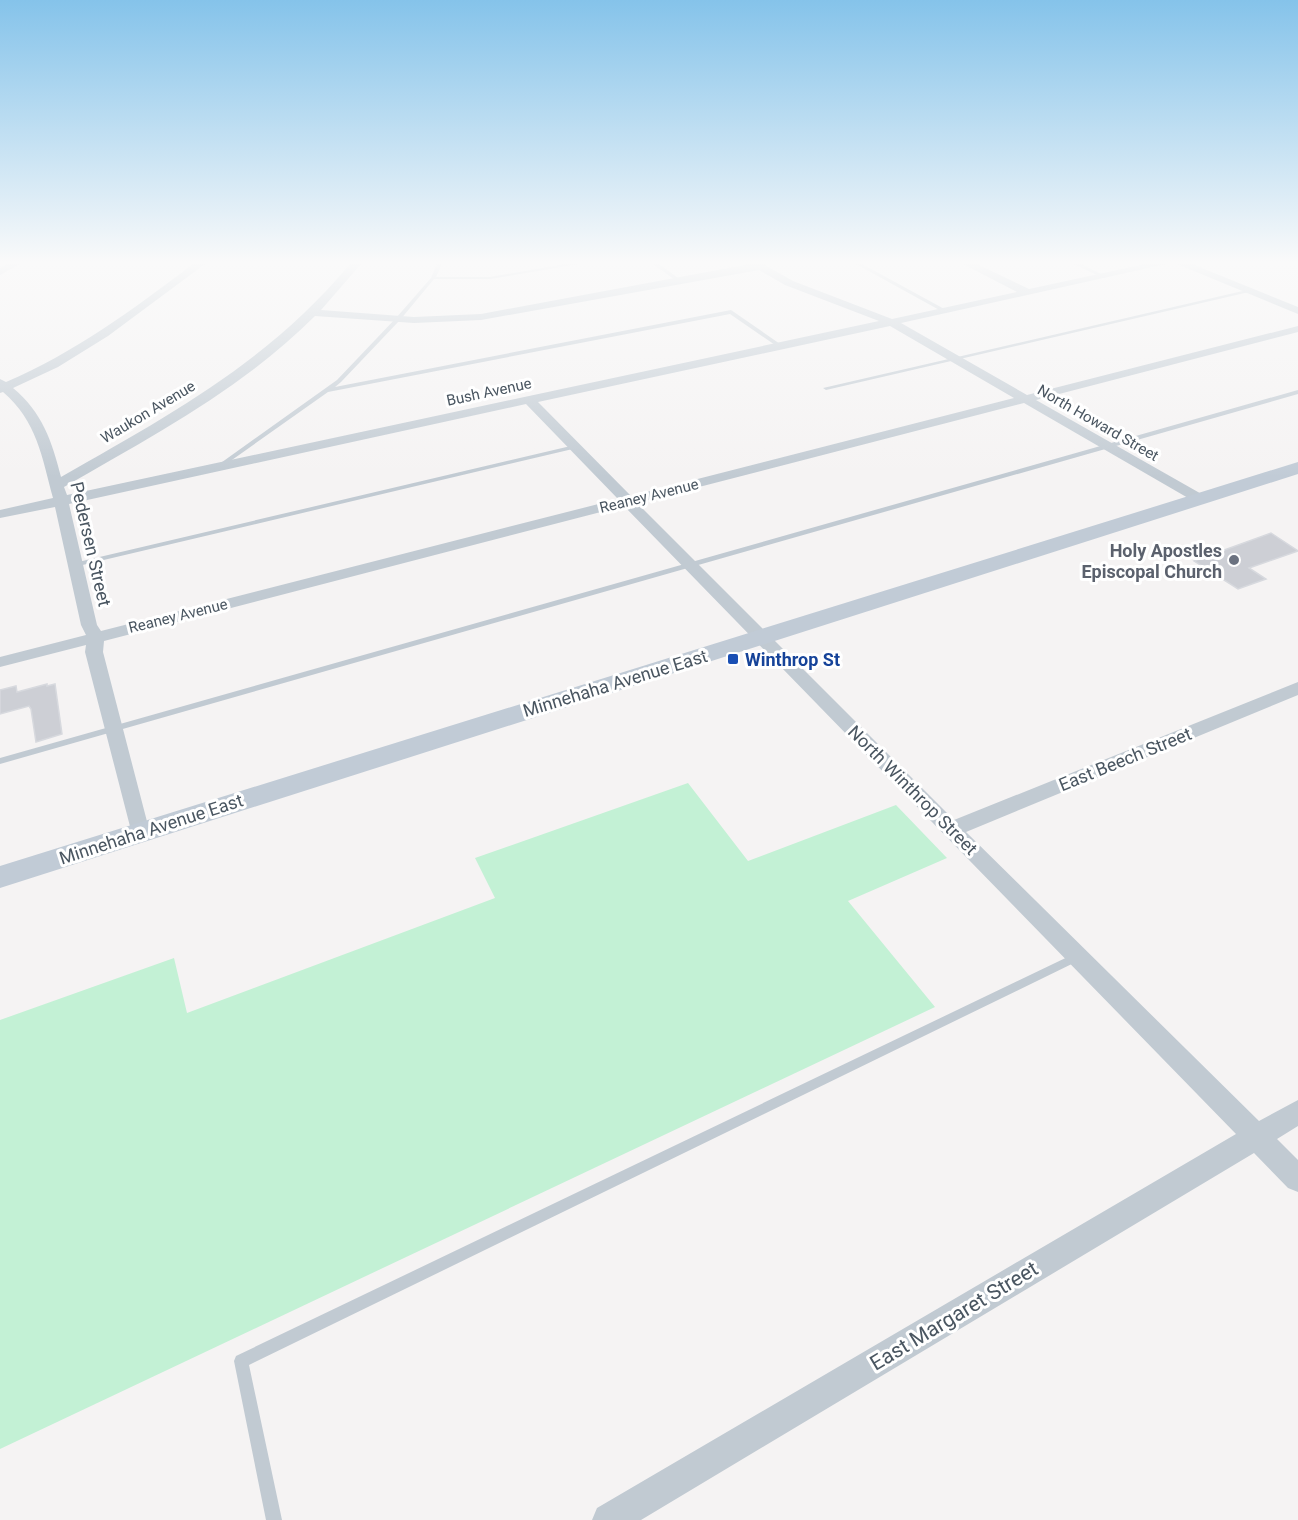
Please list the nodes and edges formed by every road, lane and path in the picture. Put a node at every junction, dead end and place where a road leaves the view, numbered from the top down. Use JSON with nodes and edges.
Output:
{"nodes":[{"id":1,"x":104,"y":335,"type":"edge"},
{"id":2,"x":289,"y":335,"type":"edge"},
{"id":3,"x":382,"y":335,"type":"edge"},
{"id":4,"x":612,"y":335,"type":"edge"},
{"id":5,"x":764,"y":335,"type":"edge"},
{"id":6,"x":831,"y":335,"type":"edge"},
{"id":7,"x":913,"y":335,"type":"edge"},
{"id":8,"x":1054,"y":335,"type":"edge"},
{"id":9,"x":1275,"y":335,"type":"edge"},
{"id":10,"x":780,"y":346,"type":"junction"},
{"id":11,"x":953,"y":358,"type":"junction"},
{"id":12,"x":2,"y":386,"type":"edge"},
{"id":13,"x":826,"y":388,"type":"dead end"},
{"id":14,"x":327,"y":390,"type":"junction"},
{"id":15,"x":1298,"y":392,"type":"edge"},
{"id":16,"x":529,"y":400,"type":"junction"},
{"id":17,"x":1025,"y":400,"type":"junction"},
{"id":18,"x":575,"y":447,"type":"junction"},
{"id":19,"x":1107,"y":447,"type":"junction"},
{"id":20,"x":220,"y":466,"type":"junction"},
{"id":21,"x":1298,"y":468,"type":"edge"},
{"id":22,"x":59,"y":493,"type":"junction"},
{"id":23,"x":1200,"y":499,"type":"junction"},
{"id":24,"x":628,"y":501,"type":"junction"},
{"id":25,"x":0,"y":514,"type":"edge"},
{"id":26,"x":74,"y":565,"type":"junction"},
{"id":27,"x":691,"y":565,"type":"junction"},
{"id":28,"x":96,"y":637,"type":"junction"},
{"id":29,"x":760,"y":637,"type":"junction"},
{"id":30,"x":0,"y":662,"type":"edge"},
{"id":31,"x":1298,"y":688,"type":"edge"},
{"id":32,"x":112,"y":729,"type":"junction"},
{"id":33,"x":0,"y":761,"type":"edge"},
{"id":34,"x":952,"y":829,"type":"junction"},
{"id":35,"x":140,"y":833,"type":"junction"},
{"id":36,"x":0,"y":877,"type":"edge"},
{"id":37,"x":1078,"y":956,"type":"junction"},
{"id":38,"x":1298,"y":1112,"type":"edge"},
{"id":39,"x":1257,"y":1137,"type":"junction"},
{"id":40,"x":1298,"y":1179,"type":"edge"},
{"id":41,"x":274,"y":1520,"type":"edge"},
{"id":42,"x":609,"y":1520,"type":"edge"}],
"edges":[{"from":1,"to":12,"type":"street"},
{"from":2,"to":22,"type":"street","name":"Waukon Avenue"},
{"from":3,"to":14,"type":"lane"},
{"from":4,"to":14,"type":"lane"},
{"from":5,"to":10,"type":"lane"},
{"from":6,"to":10,"type":"street","name":"Bush Avenue"},
{"from":7,"to":11,"type":"street","name":"North Howard Street"},
{"from":8,"to":11,"type":"lane"},
{"from":9,"to":17,"type":"street","name":"Reaney Avenue"},
{"from":10,"to":16,"type":"street","name":"Bush Avenue"},
{"from":11,"to":13,"type":"lane"},
{"from":11,"to":17,"type":"street","name":"North Howard Street"},
{"from":12,"to":22,"type":"street","name":"Pedersen Street"},
{"from":14,"to":20,"type":"lane"},
{"from":15,"to":19,"type":"lane"},
{"from":16,"to":18,"type":"street","name":"North Winthrop Street"},
{"from":16,"to":20,"type":"street","name":"Bush Avenue"},
{"from":17,"to":19,"type":"street","name":"North Howard Street"},
{"from":17,"to":24,"type":"street","name":"Reaney Avenue"},
{"from":18,"to":24,"type":"street","name":"North Winthrop Street"},
{"from":18,"to":26,"type":"lane"},
{"from":19,"to":23,"type":"street","name":"North Howard Street"},
{"from":19,"to":27,"type":"lane"},
{"from":20,"to":22,"type":"street","name":"Bush Avenue"},
{"from":21,"to":23,"type":"main road","name":"Minnehaha Avenue East"},
{"from":22,"to":25,"type":"street","name":"Bush Avenue"},
{"from":22,"to":26,"type":"street","name":"Pedersen Street"},
{"from":23,"to":29,"type":"main road","name":"Minnehaha Avenue East"},
{"from":24,"to":27,"type":"street","name":"North Winthrop Street"},
{"from":24,"to":28,"type":"street","name":"Reaney Avenue"},
{"from":26,"to":28,"type":"street","name":"Pedersen Street"},
{"from":27,"to":29,"type":"street","name":"North Winthrop Street"},
{"from":27,"to":32,"type":"lane"},
{"from":28,"to":30,"type":"street","name":"Reaney Avenue"},
{"from":28,"to":32,"type":"street","name":"Pedersen Street"},
{"from":29,"to":34,"type":"street","name":"North Winthrop Street"},
{"from":29,"to":35,"type":"main road","name":"Minnehaha Avenue East"},
{"from":31,"to":34,"type":"street","name":"East Beech Street"},
{"from":32,"to":33,"type":"lane"},
{"from":32,"to":35,"type":"street","name":"Pedersen Street"},
{"from":34,"to":37,"type":"street","name":"North Winthrop Street"},
{"from":35,"to":36,"type":"main road","name":"Minnehaha Avenue East"},
{"from":37,"to":39,"type":"street","name":"North Winthrop Street"},
{"from":37,"to":41,"type":"lane"},
{"from":38,"to":39,"type":"street","name":"East Margaret Street"},
{"from":39,"to":40,"type":"street","name":"North Winthrop Street"},
{"from":39,"to":42,"type":"street","name":"East Margaret Street"}]}
